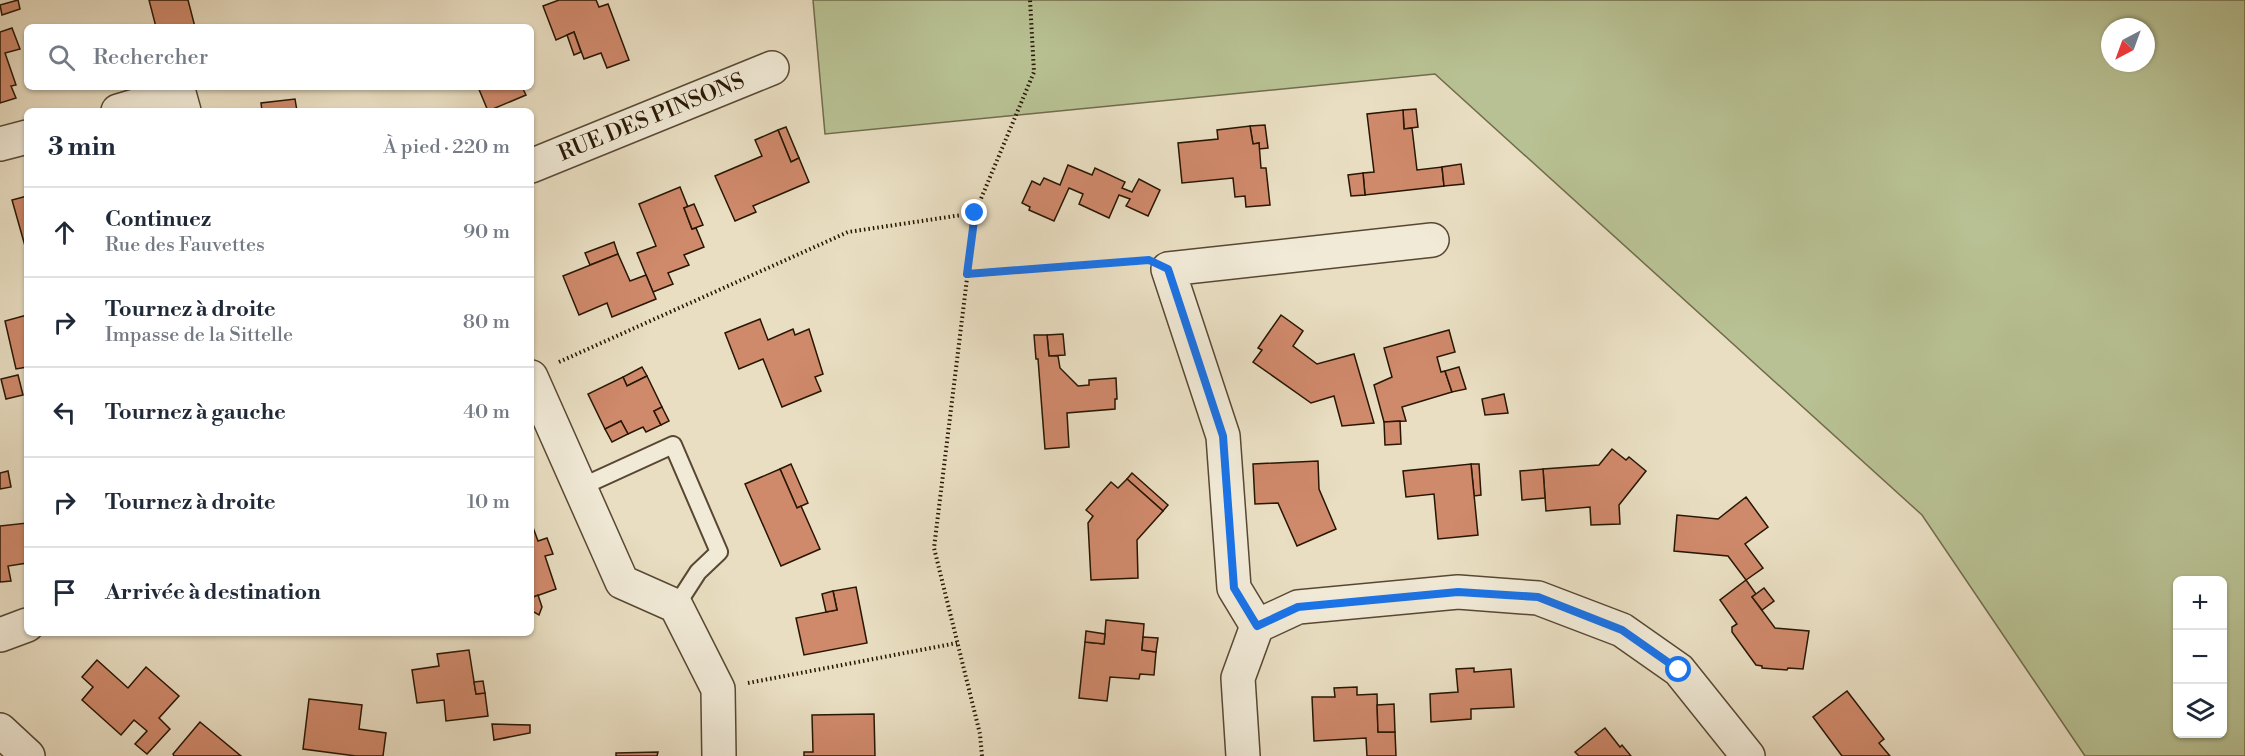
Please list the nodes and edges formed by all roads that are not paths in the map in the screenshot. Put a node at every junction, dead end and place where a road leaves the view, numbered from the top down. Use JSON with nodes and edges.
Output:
{"nodes":[{"id":1,"x":772,"y":68,"type":"dead end"},
{"id":2,"x":128,"y":108,"type":"edge"},
{"id":3,"x":183,"y":108,"type":"edge"},
{"id":4,"x":24,"y":138,"type":"edge"},
{"id":5,"x":0,"y":144,"type":"edge"},
{"id":6,"x":534,"y":165,"type":"edge"},
{"id":7,"x":1432,"y":240,"type":"dead end"},
{"id":8,"x":542,"y":371,"type":"edge"},
{"id":9,"x":581,"y":487,"type":"junction"},
{"id":10,"x":676,"y":606,"type":"junction"},
{"id":11,"x":24,"y":626,"type":"edge"},
{"id":12,"x":1257,"y":626,"type":"junction"},
{"id":13,"x":0,"y":635,"type":"edge"},
{"id":14,"x":719,"y":756,"type":"edge"},
{"id":15,"x":1243,"y":756,"type":"edge"},
{"id":16,"x":1748,"y":756,"type":"edge"}],
"edges":[{"from":1,"to":6,"type":"street","name":"RUE DES PINSONS"},
{"from":2,"to":3,"type":"street"},
{"from":4,"to":5,"type":"street"},
{"from":7,"to":12,"type":"street"},
{"from":8,"to":9,"type":"street"},
{"from":9,"to":10,"type":"street"},
{"from":9,"to":10,"type":"lane"},
{"from":10,"to":14,"type":"street"},
{"from":11,"to":13,"type":"street"},
{"from":12,"to":15,"type":"street"},
{"from":12,"to":16,"type":"street"}]}
